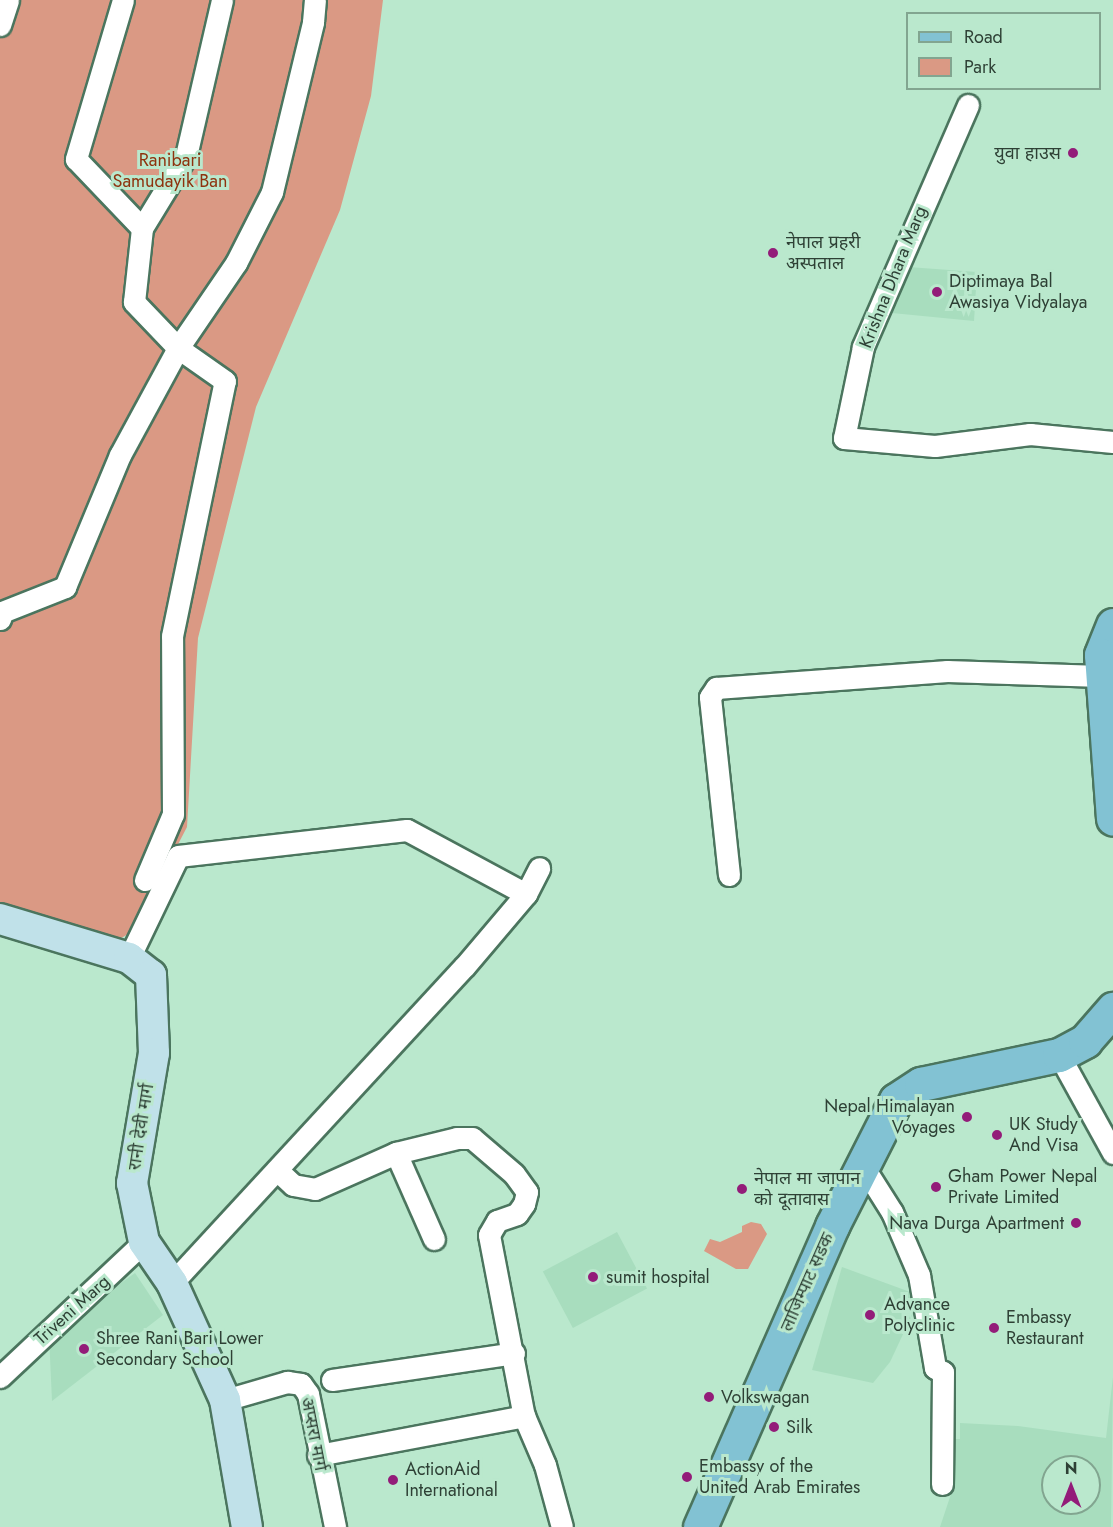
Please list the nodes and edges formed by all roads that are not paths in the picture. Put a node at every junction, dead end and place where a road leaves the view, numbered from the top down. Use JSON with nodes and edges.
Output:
{"nodes":[{"id":1,"x":8,"y":0,"type":"edge"},
{"id":2,"x":123,"y":0,"type":"edge"},
{"id":3,"x":222,"y":0,"type":"edge"},
{"id":4,"x":315,"y":0,"type":"edge"},
{"id":5,"x":0,"y":25,"type":"edge"},
{"id":6,"x":968,"y":105,"type":"dead end"},
{"id":7,"x":142,"y":228,"type":"junction"},
{"id":8,"x":178,"y":348,"type":"junction"},
{"id":9,"x":1113,"y":442,"type":"edge"},
{"id":10,"x":0,"y":619,"type":"edge"},
{"id":11,"x":1113,"y":625,"type":"edge"},
{"id":12,"x":1106,"y":694,"type":"edge"},
{"id":13,"x":1113,"y":819,"type":"edge"},
{"id":14,"x":539,"y":868,"type":"dead end"},
{"id":15,"x":729,"y":875,"type":"dead end"},
{"id":16,"x":146,"y":879,"type":"dead end"},
{"id":17,"x":526,"y":894,"type":"junction"},
{"id":18,"x":0,"y":919,"type":"edge"},
{"id":19,"x":129,"y":958,"type":"junction"},
{"id":20,"x":1113,"y":1009,"type":"edge"},
{"id":21,"x":1059,"y":1055,"type":"junction"},
{"id":22,"x":396,"y":1153,"type":"junction"},
{"id":23,"x":1113,"y":1153,"type":"edge"},
{"id":24,"x":861,"y":1163,"type":"junction"},
{"id":25,"x":277,"y":1170,"type":"junction"},
{"id":26,"x":435,"y":1239,"type":"dead end"},
{"id":27,"x":144,"y":1242,"type":"junction"},
{"id":28,"x":172,"y":1283,"type":"junction"},
{"id":29,"x":514,"y":1353,"type":"junction"},
{"id":30,"x":0,"y":1377,"type":"edge"},
{"id":31,"x":332,"y":1380,"type":"dead end"},
{"id":32,"x":225,"y":1400,"type":"junction"},
{"id":33,"x":524,"y":1416,"type":"junction"},
{"id":34,"x":318,"y":1455,"type":"junction"},
{"id":35,"x":942,"y":1484,"type":"dead end"},
{"id":36,"x":248,"y":1527,"type":"edge"},
{"id":37,"x":335,"y":1527,"type":"edge"},
{"id":38,"x":562,"y":1527,"type":"edge"},
{"id":39,"x":700,"y":1527,"type":"edge"}],
"edges":[{"from":1,"to":5,"type":"street"},
{"from":2,"to":7,"type":"street"},
{"from":3,"to":7,"type":"street"},
{"from":4,"to":8,"type":"street"},
{"from":6,"to":9,"type":"street","name":"Krishna Dhara Marg"},
{"from":7,"to":8,"type":"street"},
{"from":8,"to":10,"type":"street"},
{"from":8,"to":16,"type":"street"},
{"from":11,"to":12,"type":"main road"},
{"from":12,"to":13,"type":"main road"},
{"from":12,"to":15,"type":"street"},
{"from":14,"to":17,"type":"street"},
{"from":17,"to":19,"type":"street"},
{"from":17,"to":25,"type":"street"},
{"from":18,"to":19,"type":"street","name":"रानी देवी मार्ग"},
{"from":19,"to":27,"type":"street","name":"रानी देवी मार्ग"},
{"from":20,"to":21,"type":"main road","name":"लाजिम्पाट सडक"},
{"from":21,"to":23,"type":"street"},
{"from":21,"to":24,"type":"main road","name":"लाजिम्पाट सडक"},
{"from":22,"to":25,"type":"street"},
{"from":22,"to":26,"type":"street"},
{"from":22,"to":29,"type":"street"},
{"from":24,"to":35,"type":"street"},
{"from":24,"to":39,"type":"main road","name":"लाजिम्पाट सडक"},
{"from":25,"to":28,"type":"street"},
{"from":27,"to":28,"type":"street","name":"रानी देवी मार्ग"},
{"from":27,"to":30,"type":"street","name":"Triveni Marg"},
{"from":28,"to":32,"type":"street","name":"रानी देवी मार्ग"},
{"from":29,"to":31,"type":"street"},
{"from":29,"to":33,"type":"street"},
{"from":32,"to":34,"type":"street","name":"अप्सरा मार्ग"},
{"from":32,"to":36,"type":"street","name":"रानी देवी मार्ग"},
{"from":33,"to":34,"type":"street"},
{"from":33,"to":38,"type":"street"},
{"from":34,"to":37,"type":"street","name":"अप्सरा मार्ग"}]}
